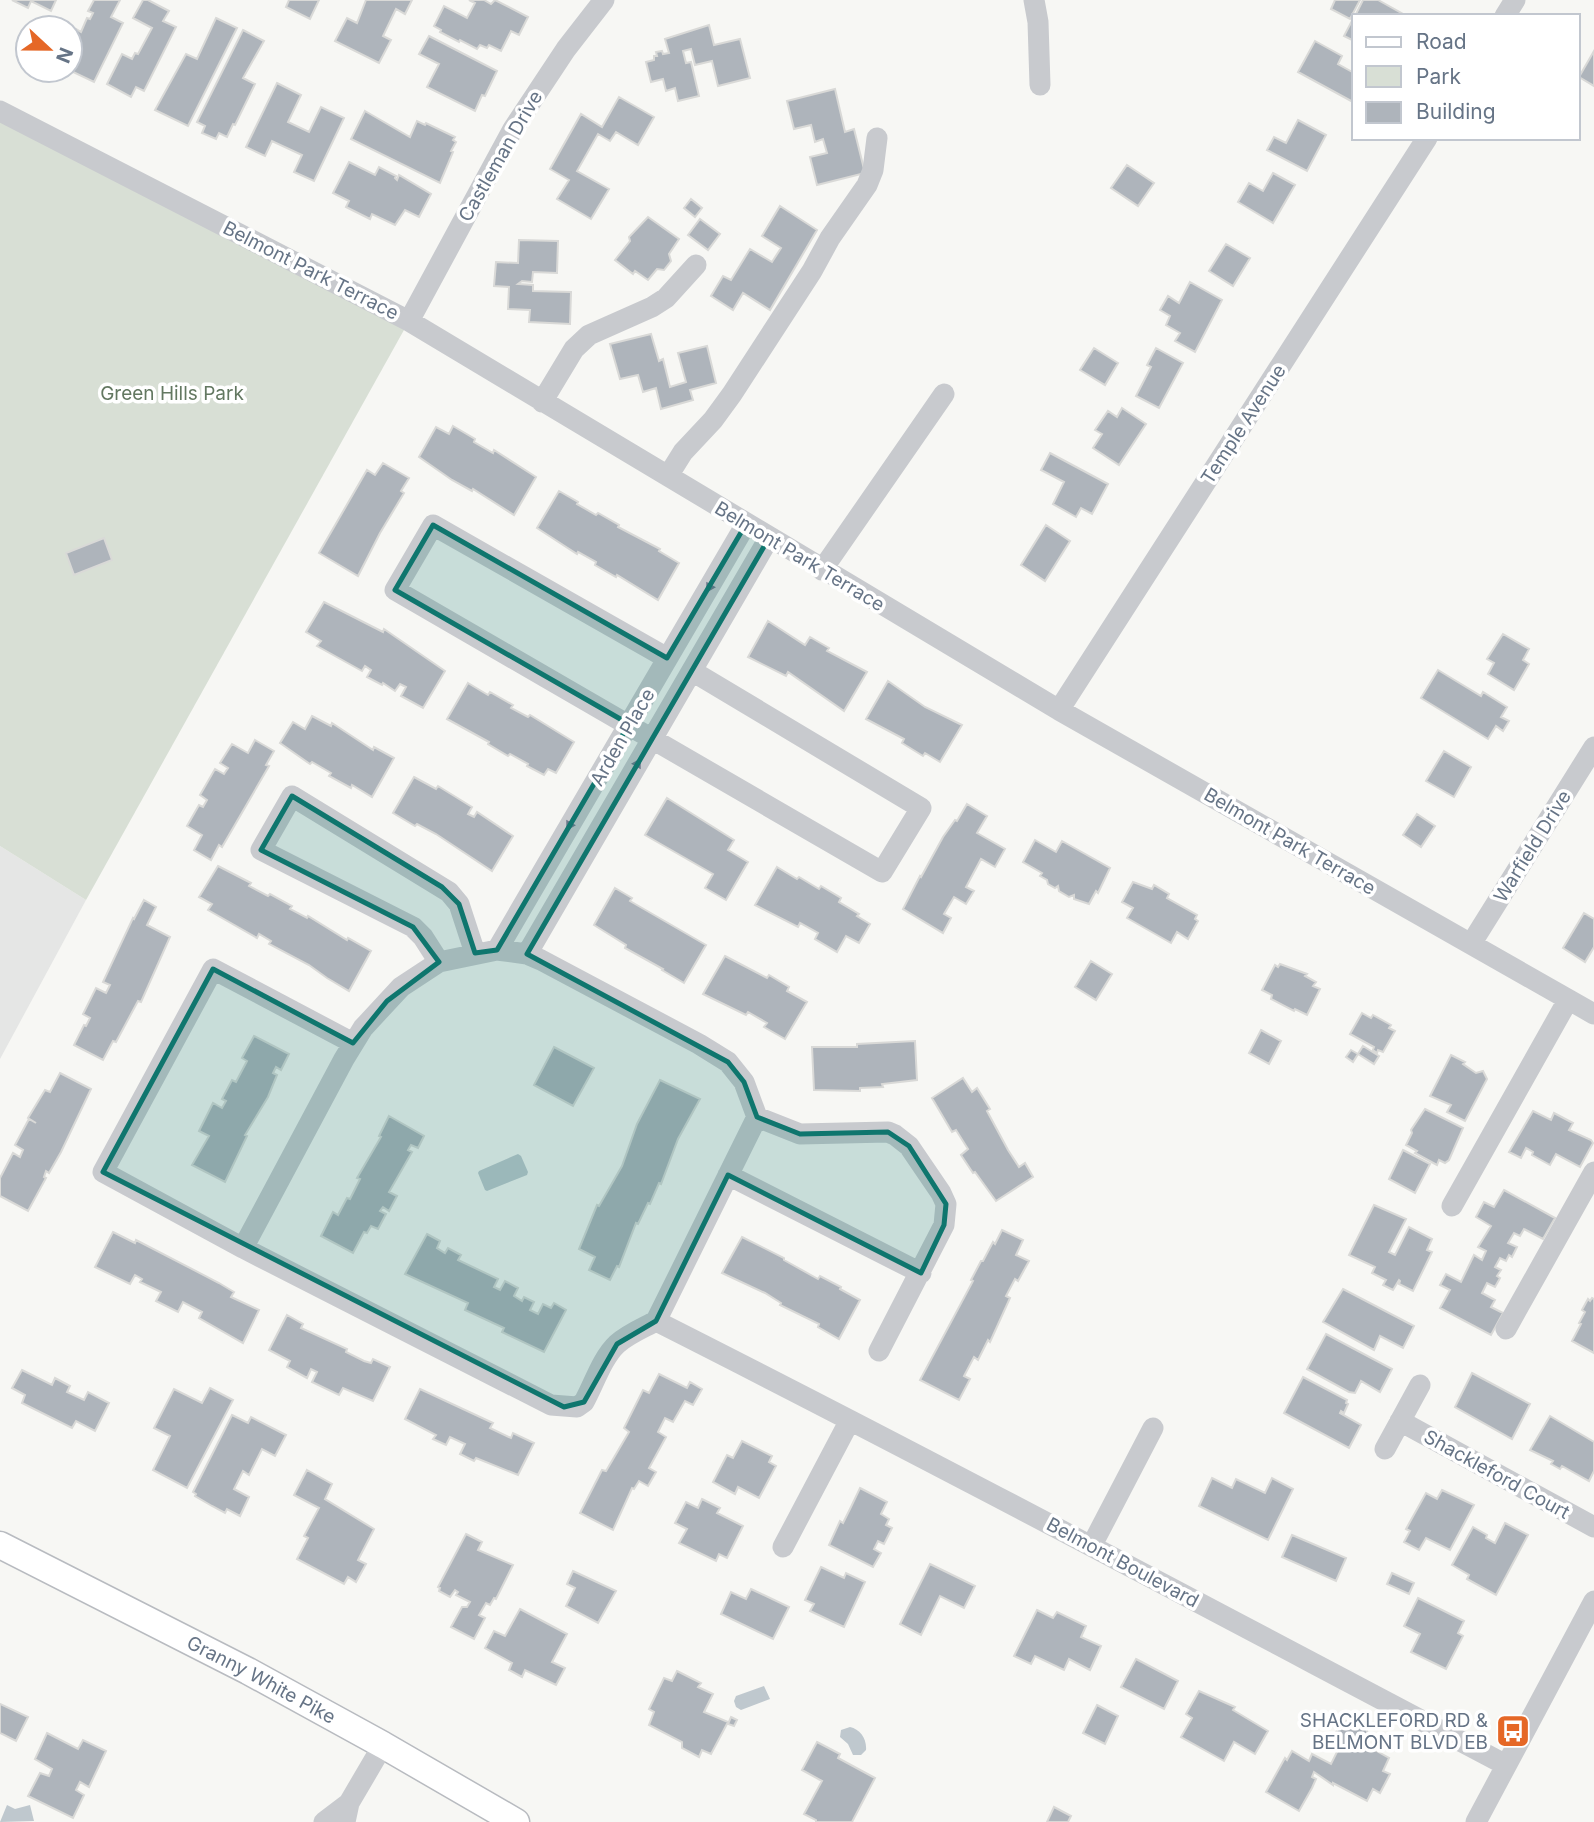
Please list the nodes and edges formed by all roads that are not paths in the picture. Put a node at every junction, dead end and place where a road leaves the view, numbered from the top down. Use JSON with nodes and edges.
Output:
{"nodes":[{"id":1,"x":604,"y":0,"type":"edge"},
{"id":2,"x":1034,"y":0,"type":"edge"},
{"id":3,"x":1040,"y":85,"type":"dead end"},
{"id":4,"x":0,"y":111,"type":"edge"},
{"id":5,"x":877,"y":138,"type":"dead end"},
{"id":6,"x":1426,"y":140,"type":"edge"},
{"id":7,"x":696,"y":265,"type":"dead end"},
{"id":8,"x":409,"y":321,"type":"junction"},
{"id":9,"x":944,"y":394,"type":"dead end"},
{"id":10,"x":542,"y":402,"type":"junction"},
{"id":11,"x":668,"y":476,"type":"junction"},
{"id":12,"x":746,"y":524,"type":"junction"},
{"id":13,"x":769,"y":538,"type":"junction"},
{"id":14,"x":822,"y":570,"type":"junction"},
{"id":15,"x":667,"y":659,"type":"junction"},
{"id":16,"x":692,"y":671,"type":"junction"},
{"id":17,"x":1059,"y":710,"type":"junction"},
{"id":18,"x":629,"y":724,"type":"junction"},
{"id":19,"x":652,"y":738,"type":"junction"},
{"id":20,"x":1594,"y":747,"type":"edge"},
{"id":21,"x":1471,"y":944,"type":"junction"},
{"id":22,"x":497,"y":950,"type":"junction"},
{"id":23,"x":475,"y":953,"type":"junction"},
{"id":24,"x":527,"y":954,"type":"junction"},
{"id":25,"x":439,"y":962,"type":"junction"},
{"id":26,"x":1568,"y":1000,"type":"junction"},
{"id":27,"x":1594,"y":1014,"type":"edge"},
{"id":28,"x":353,"y":1043,"type":"junction"},
{"id":29,"x":757,"y":1117,"type":"junction"},
{"id":30,"x":1594,"y":1172,"type":"edge"},
{"id":31,"x":729,"y":1175,"type":"junction"},
{"id":32,"x":1452,"y":1206,"type":"dead end"},
{"id":33,"x":243,"y":1248,"type":"junction"},
{"id":34,"x":921,"y":1273,"type":"junction"},
{"id":35,"x":656,"y":1321,"type":"junction"},
{"id":36,"x":1506,"y":1329,"type":"dead end"},
{"id":37,"x":879,"y":1352,"type":"dead end"},
{"id":38,"x":1420,"y":1385,"type":"dead end"},
{"id":39,"x":1400,"y":1421,"type":"junction"},
{"id":40,"x":849,"y":1422,"type":"junction"},
{"id":41,"x":1153,"y":1428,"type":"dead end"},
{"id":42,"x":1385,"y":1449,"type":"dead end"},
{"id":43,"x":1594,"y":1527,"type":"edge"},
{"id":44,"x":0,"y":1545,"type":"edge"},
{"id":45,"x":1092,"y":1545,"type":"junction"},
{"id":46,"x":783,"y":1547,"type":"dead end"},
{"id":47,"x":1594,"y":1601,"type":"edge"},
{"id":48,"x":383,"y":1745,"type":"junction"},
{"id":49,"x":1506,"y":1765,"type":"junction"},
{"id":50,"x":347,"y":1812,"type":"edge"},
{"id":51,"x":324,"y":1822,"type":"edge"},
{"id":52,"x":516,"y":1822,"type":"edge"},
{"id":53,"x":1476,"y":1822,"type":"edge"}],
"edges":[{"from":1,"to":8,"type":"street","name":"Castleman Drive"},
{"from":2,"to":3,"type":"street"},
{"from":4,"to":8,"type":"street","name":"Belmont Park Terrace"},
{"from":5,"to":11,"type":"street"},
{"from":6,"to":17,"type":"street","name":"Temple Avenue"},
{"from":7,"to":10,"type":"street"},
{"from":8,"to":10,"type":"street","name":"Belmont Park Terrace"},
{"from":9,"to":14,"type":"street"},
{"from":10,"to":11,"type":"street","name":"Belmont Park Terrace"},
{"from":11,"to":12,"type":"street","name":"Belmont Park Terrace"},
{"from":12,"to":13,"type":"street","name":"Belmont Park Terrace"},
{"from":12,"to":15,"type":"street","name":"Arden Place","one_way":true},
{"from":13,"to":14,"type":"street","name":"Belmont Park Terrace"},
{"from":13,"to":16,"type":"street","name":"Arden Place"},
{"from":14,"to":17,"type":"street","name":"Belmont Park Terrace"},
{"from":15,"to":18,"type":"street","name":"Arden Place"},
{"from":15,"to":18,"type":"street"},
{"from":16,"to":19,"type":"street","name":"Arden Place"},
{"from":16,"to":19,"type":"street"},
{"from":17,"to":21,"type":"street","name":"Belmont Park Terrace"},
{"from":18,"to":19,"type":"street"},
{"from":18,"to":22,"type":"street","name":"Arden Place","one_way":true},
{"from":24,"to":19,"type":"street","name":"Arden Place","one_way":true},
{"from":20,"to":21,"type":"street","name":"Warfield Drive"},
{"from":21,"to":26,"type":"street","name":"Belmont Park Terrace"},
{"from":22,"to":23,"type":"street"},
{"from":22,"to":24,"type":"street"},
{"from":23,"to":25,"type":"street"},
{"from":23,"to":25,"type":"street"},
{"from":24,"to":29,"type":"street"},
{"from":25,"to":28,"type":"street"},
{"from":26,"to":27,"type":"street","name":"Belmont Park Terrace"},
{"from":26,"to":32,"type":"street"},
{"from":28,"to":33,"type":"street"},
{"from":28,"to":33,"type":"street"},
{"from":29,"to":31,"type":"street"},
{"from":29,"to":34,"type":"street"},
{"from":30,"to":36,"type":"street"},
{"from":31,"to":34,"type":"street"},
{"from":31,"to":35,"type":"street"},
{"from":33,"to":35,"type":"street"},
{"from":34,"to":37,"type":"street"},
{"from":35,"to":40,"type":"street","name":"Belmont Boulevard"},
{"from":38,"to":39,"type":"street"},
{"from":39,"to":42,"type":"street"},
{"from":39,"to":43,"type":"street","name":"Shackleford Court"},
{"from":40,"to":45,"type":"street","name":"Belmont Boulevard"},
{"from":40,"to":46,"type":"street"},
{"from":41,"to":45,"type":"street"},
{"from":44,"to":48,"type":"main road","name":"Granny White Pike"},
{"from":45,"to":49,"type":"street","name":"Belmont Boulevard"},
{"from":47,"to":49,"type":"street"},
{"from":48,"to":50,"type":"street"},
{"from":48,"to":52,"type":"main road","name":"Granny White Pike"},
{"from":49,"to":53,"type":"street"},
{"from":50,"to":51,"type":"street"}]}
